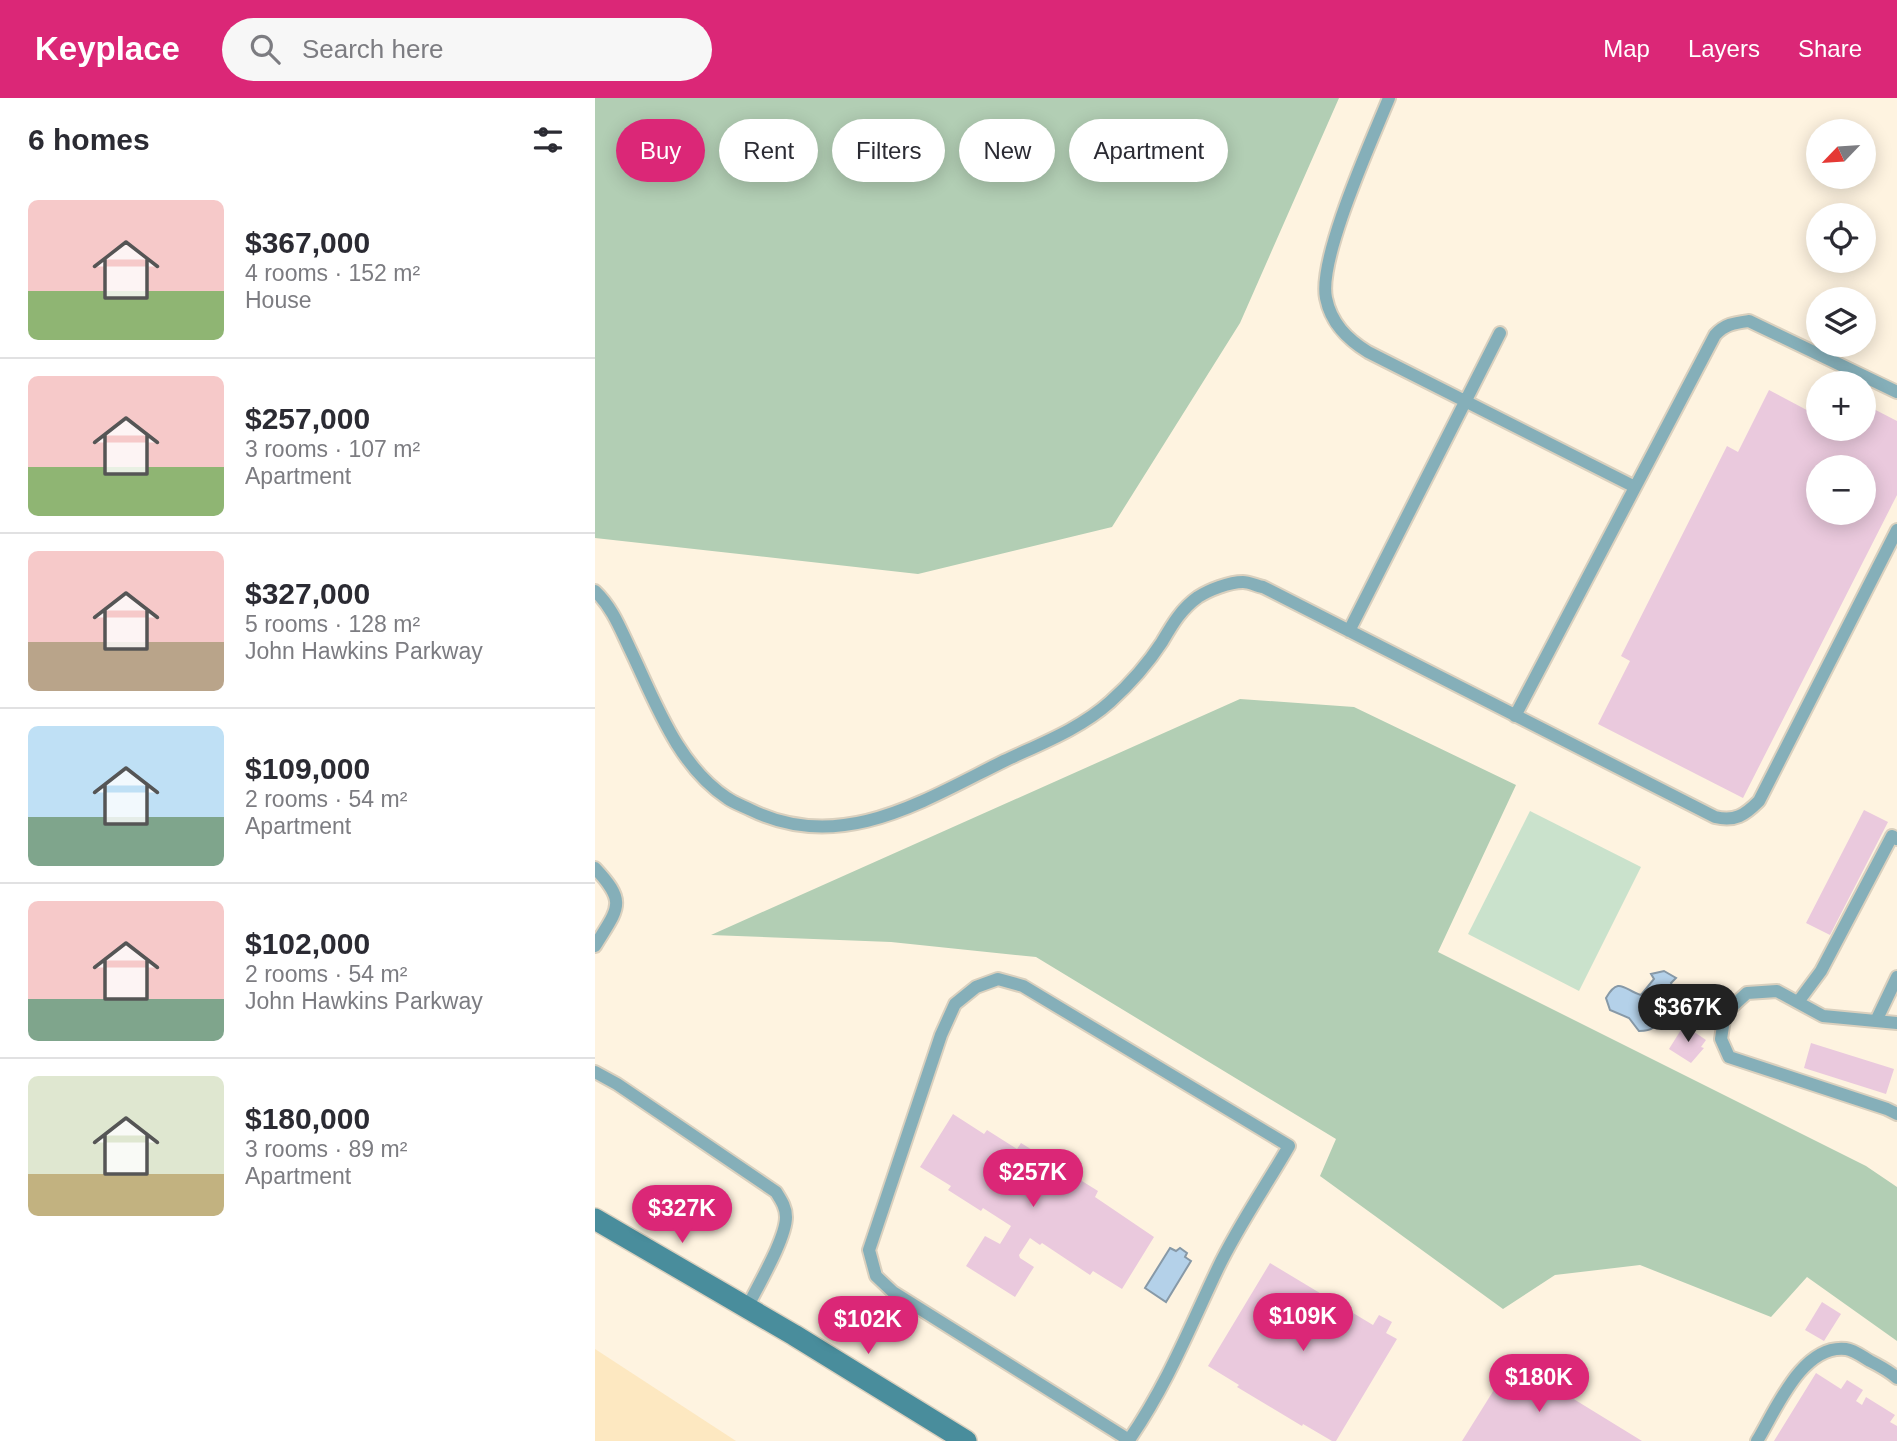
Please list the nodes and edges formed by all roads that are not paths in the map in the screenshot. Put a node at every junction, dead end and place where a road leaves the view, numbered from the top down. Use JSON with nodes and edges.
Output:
{"nodes":[{"id":1,"x":1389,"y":98,"type":"edge"},
{"id":2,"x":1500,"y":333,"type":"dead end"},
{"id":3,"x":1897,"y":392,"type":"edge"},
{"id":4,"x":1465,"y":401,"type":"junction"},
{"id":5,"x":1635,"y":487,"type":"junction"},
{"id":6,"x":1897,"y":530,"type":"edge"},
{"id":7,"x":595,"y":590,"type":"edge"},
{"id":8,"x":1349,"y":631,"type":"junction"},
{"id":9,"x":1515,"y":716,"type":"junction"},
{"id":10,"x":1897,"y":839,"type":"edge"},
{"id":11,"x":595,"y":868,"type":"edge"},
{"id":12,"x":595,"y":946,"type":"edge"},
{"id":13,"x":1897,"y":978,"type":"edge"},
{"id":14,"x":1798,"y":1002,"type":"junction"},
{"id":15,"x":1876,"y":1021,"type":"junction"},
{"id":16,"x":1897,"y":1023,"type":"edge"},
{"id":17,"x":595,"y":1072,"type":"edge"},
{"id":18,"x":1897,"y":1114,"type":"edge"},
{"id":19,"x":595,"y":1219,"type":"edge"},
{"id":20,"x":747,"y":1308,"type":"junction"},
{"id":21,"x":1897,"y":1378,"type":"edge"},
{"id":22,"x":1129,"y":1440,"type":"edge"},
{"id":23,"x":966,"y":1441,"type":"edge"},
{"id":24,"x":1757,"y":1441,"type":"edge"}],
"edges":[{"from":1,"to":4,"type":"lane"},
{"from":2,"to":4,"type":"lane"},
{"from":3,"to":5,"type":"lane"},
{"from":4,"to":5,"type":"lane"},
{"from":4,"to":8,"type":"lane"},
{"from":5,"to":9,"type":"lane"},
{"from":6,"to":9,"type":"lane"},
{"from":7,"to":8,"type":"lane"},
{"from":8,"to":9,"type":"lane"},
{"from":10,"to":14,"type":"lane"},
{"from":11,"to":12,"type":"lane"},
{"from":13,"to":15,"type":"lane"},
{"from":14,"to":15,"type":"lane"},
{"from":14,"to":18,"type":"lane"},
{"from":15,"to":16,"type":"lane"},
{"from":17,"to":20,"type":"lane"},
{"from":19,"to":20,"type":"main road"},
{"from":20,"to":23,"type":"main road"},
{"from":21,"to":24,"type":"lane"},
{"from":22,"to":22,"type":"lane"}]}
